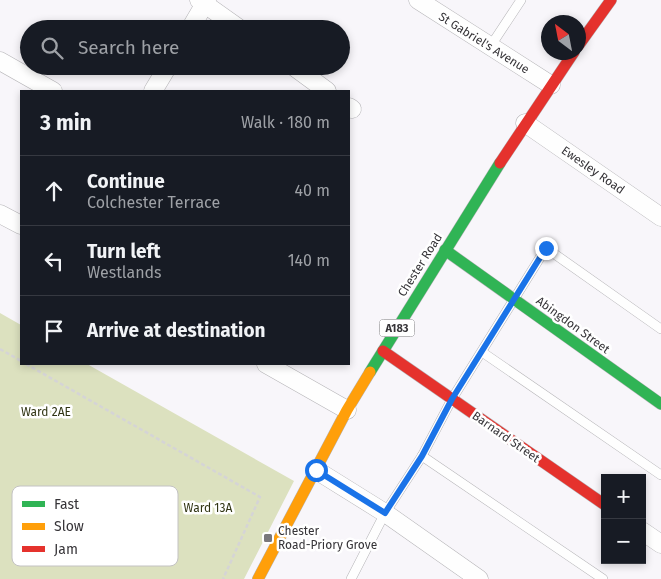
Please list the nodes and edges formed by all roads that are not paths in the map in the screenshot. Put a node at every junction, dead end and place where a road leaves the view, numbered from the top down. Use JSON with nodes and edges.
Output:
{"nodes":[{"id":1,"x":418,"y":0,"type":"edge"},
{"id":2,"x":521,"y":0,"type":"edge"},
{"id":3,"x":611,"y":0,"type":"edge"},
{"id":4,"x":204,"y":1,"type":"edge"},
{"id":5,"x":194,"y":20,"type":"edge"},
{"id":6,"x":228,"y":20,"type":"edge"},
{"id":7,"x":586,"y":35,"type":"edge"},
{"id":8,"x":490,"y":47,"type":"junction"},
{"id":9,"x":568,"y":60,"type":"edge"},
{"id":10,"x":0,"y":61,"type":"edge"},
{"id":11,"x":20,"y":72,"type":"edge"},
{"id":12,"x":25,"y":75,"type":"edge"},
{"id":13,"x":163,"y":75,"type":"edge"},
{"id":14,"x":305,"y":75,"type":"edge"},
{"id":15,"x":551,"y":85,"type":"junction"},
{"id":16,"x":51,"y":90,"type":"edge"},
{"id":17,"x":154,"y":90,"type":"edge"},
{"id":18,"x":326,"y":90,"type":"edge"},
{"id":19,"x":524,"y":123,"type":"junction"},
{"id":20,"x":0,"y":214,"type":"edge"},
{"id":21,"x":661,"y":218,"type":"edge"},
{"id":22,"x":20,"y":225,"type":"edge"},
{"id":23,"x":445,"y":250,"type":"junction"},
{"id":24,"x":514,"y":299,"type":"junction"},
{"id":25,"x":661,"y":329,"type":"edge"},
{"id":26,"x":383,"y":351,"type":"junction"},
{"id":27,"x":482,"y":352,"type":"junction"},
{"id":28,"x":268,"y":365,"type":"edge"},
{"id":29,"x":452,"y":399,"type":"junction"},
{"id":30,"x":661,"y":404,"type":"edge"},
{"id":31,"x":347,"y":410,"type":"junction"},
{"id":32,"x":422,"y":456,"type":"junction"},
{"id":33,"x":316,"y":470,"type":"junction"},
{"id":34,"x":661,"y":475,"type":"edge"},
{"id":35,"x":601,"y":502,"type":"edge"},
{"id":36,"x":385,"y":513,"type":"junction"},
{"id":37,"x":646,"y":534,"type":"edge"},
{"id":38,"x":661,"y":544,"type":"edge"},
{"id":39,"x":258,"y":579,"type":"edge"},
{"id":40,"x":351,"y":579,"type":"edge"},
{"id":41,"x":479,"y":579,"type":"edge"},
{"id":42,"x":604,"y":579,"type":"edge"}],
"edges":[{"from":1,"to":8,"type":"street","name":"St Gabriel's Avenue"},
{"from":2,"to":8,"type":"lane"},
{"from":3,"to":7,"type":"main road"},
{"from":4,"to":5,"type":"street"},
{"from":4,"to":6,"type":"street"},
{"from":8,"to":15,"type":"street","name":"St Gabriel's Avenue"},
{"from":9,"to":15,"type":"main road","name":"Chester Road","number":"A183"},
{"from":10,"to":11,"type":"street"},
{"from":12,"to":16,"type":"street"},
{"from":13,"to":17,"type":"street"},
{"from":14,"to":18,"type":"street"},
{"from":15,"to":19,"type":"main road","name":"Chester Road","number":"A183"},
{"from":19,"to":21,"type":"street","name":"Ewesley Road"},
{"from":19,"to":23,"type":"main road","name":"Chester Road","number":"A183"},
{"from":20,"to":22,"type":"street"},
{"from":23,"to":24,"type":"main road","name":"Abingdon Street"},
{"from":23,"to":26,"type":"main road","name":"Chester Road","number":"A183"},
{"from":24,"to":25,"type":"lane"},
{"from":24,"to":27,"type":"lane"},
{"from":24,"to":30,"type":"main road","name":"Abingdon Street"},
{"from":26,"to":29,"type":"main road","name":"Barnard Street"},
{"from":26,"to":31,"type":"main road","name":"Chester Road","number":"A183"},
{"from":27,"to":29,"type":"lane"},
{"from":27,"to":34,"type":"lane"},
{"from":28,"to":31,"type":"street"},
{"from":29,"to":32,"type":"lane"},
{"from":29,"to":35,"type":"main road","name":"Barnard Street"},
{"from":31,"to":33,"type":"main road","name":"Chester Road","number":"A183"},
{"from":32,"to":36,"type":"lane"},
{"from":32,"to":42,"type":"lane"},
{"from":33,"to":36,"type":"street"},
{"from":33,"to":39,"type":"main road","name":"Chester Road","number":"A183"},
{"from":36,"to":40,"type":"lane"},
{"from":36,"to":41,"type":"street"},
{"from":37,"to":38,"type":"street"}]}
